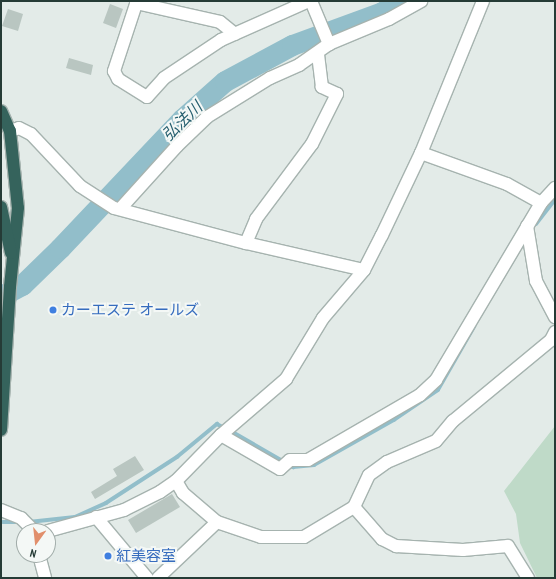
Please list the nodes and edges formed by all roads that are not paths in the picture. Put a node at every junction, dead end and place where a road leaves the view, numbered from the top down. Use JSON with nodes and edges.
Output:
{"nodes":[{"id":1,"x":310,"y":1,"type":"edge"},
{"id":2,"x":421,"y":1,"type":"edge"},
{"id":3,"x":483,"y":1,"type":"edge"},
{"id":4,"x":136,"y":2,"type":"edge"},
{"id":5,"x":235,"y":34,"type":"junction"},
{"id":6,"x":329,"y":44,"type":"junction"},
{"id":7,"x":318,"y":53,"type":"junction"},
{"id":8,"x":1,"y":111,"type":"edge"},
{"id":9,"x":10,"y":131,"type":"junction"},
{"id":10,"x":421,"y":153,"type":"junction"},
{"id":11,"x":555,"y":188,"type":"edge"},
{"id":12,"x":541,"y":203,"type":"junction"},
{"id":13,"x":1,"y":207,"type":"edge"},
{"id":14,"x":120,"y":209,"type":"junction"},
{"id":15,"x":527,"y":226,"type":"junction"},
{"id":16,"x":246,"y":244,"type":"junction"},
{"id":17,"x":12,"y":256,"type":"junction"},
{"id":18,"x":364,"y":270,"type":"junction"},
{"id":19,"x":555,"y":317,"type":"edge"},
{"id":20,"x":4,"y":326,"type":"edge"},
{"id":21,"x":555,"y":332,"type":"edge"},
{"id":22,"x":1,"y":430,"type":"edge"},
{"id":23,"x":221,"y":435,"type":"junction"},
{"id":24,"x":176,"y":481,"type":"junction"},
{"id":25,"x":354,"y":507,"type":"junction"},
{"id":26,"x":1,"y":510,"type":"edge"},
{"id":27,"x":96,"y":517,"type":"junction"},
{"id":28,"x":217,"y":522,"type":"junction"},
{"id":29,"x":26,"y":523,"type":"edge"},
{"id":30,"x":56,"y":529,"type":"edge"},
{"id":31,"x":41,"y":563,"type":"edge"},
{"id":32,"x":45,"y":578,"type":"edge"},
{"id":33,"x":147,"y":578,"type":"edge"},
{"id":34,"x":158,"y":578,"type":"edge"},
{"id":35,"x":528,"y":578,"type":"edge"}],
"edges":[{"from":1,"to":5,"type":"street"},
{"from":1,"to":6,"type":"street"},
{"from":2,"to":6,"type":"street"},
{"from":3,"to":10,"type":"street"},
{"from":4,"to":5,"type":"street"},
{"from":4,"to":5,"type":"street"},
{"from":6,"to":7,"type":"street"},
{"from":7,"to":14,"type":"street"},
{"from":7,"to":16,"type":"street"},
{"from":8,"to":9,"type":"highway"},
{"from":9,"to":14,"type":"street"},
{"from":9,"to":17,"type":"highway"},
{"from":10,"to":12,"type":"street"},
{"from":10,"to":18,"type":"street"},
{"from":11,"to":12,"type":"street"},
{"from":12,"to":15,"type":"street"},
{"from":13,"to":17,"type":"highway"},
{"from":14,"to":16,"type":"street"},
{"from":15,"to":19,"type":"street"},
{"from":15,"to":23,"type":"street"},
{"from":16,"to":18,"type":"street"},
{"from":17,"to":20,"type":"highway"},
{"from":18,"to":23,"type":"street"},
{"from":20,"to":22,"type":"highway"},
{"from":21,"to":25,"type":"street"},
{"from":23,"to":24,"type":"street"},
{"from":24,"to":27,"type":"street"},
{"from":24,"to":28,"type":"street"},
{"from":25,"to":28,"type":"street"},
{"from":25,"to":35,"type":"street"},
{"from":26,"to":29,"type":"street"},
{"from":27,"to":30,"type":"street"},
{"from":27,"to":33,"type":"street"},
{"from":28,"to":34,"type":"street"},
{"from":31,"to":32,"type":"street"}]}
